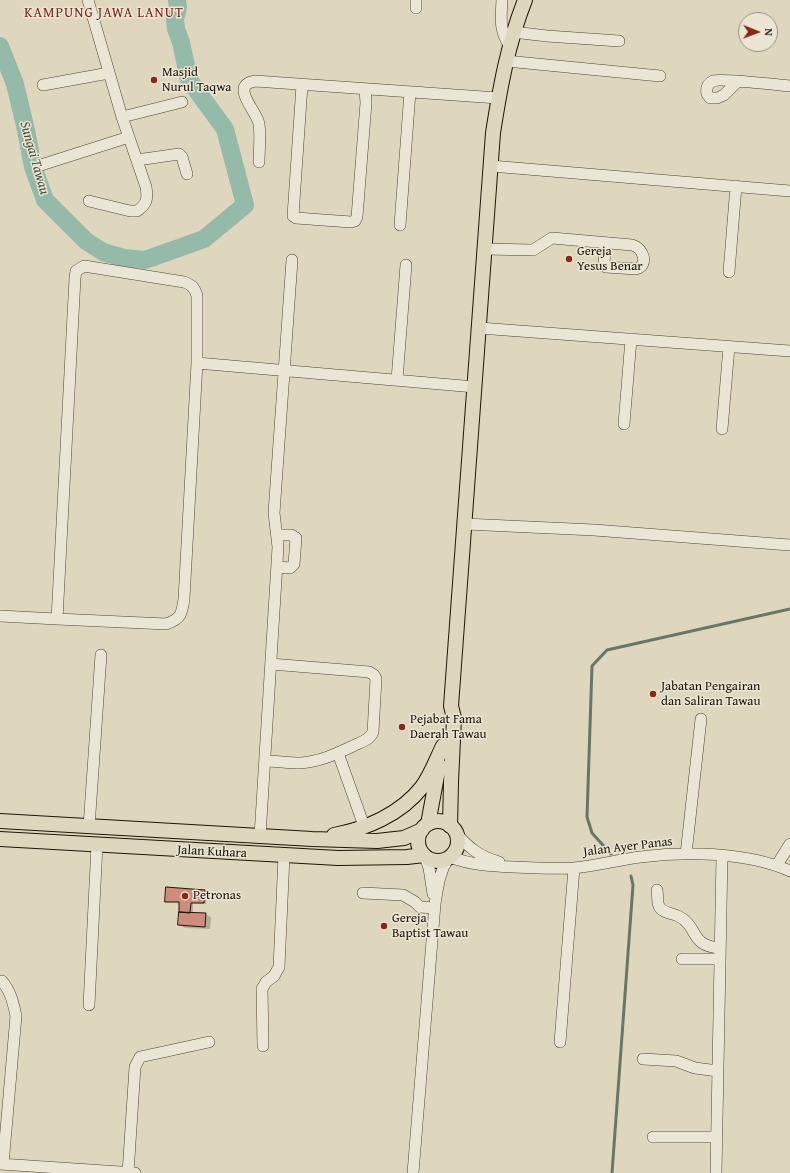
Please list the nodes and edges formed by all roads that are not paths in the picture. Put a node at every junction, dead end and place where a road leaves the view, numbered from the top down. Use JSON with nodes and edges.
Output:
{"nodes":[{"id":1,"x":88,"y":0,"type":"edge"},
{"id":2,"x":502,"y":0,"type":"edge"},
{"id":3,"x":525,"y":0,"type":"edge"},
{"id":4,"x":513,"y":32,"type":"junction"},
{"id":5,"x":619,"y":41,"type":"dead end"},
{"id":6,"x":510,"y":46,"type":"junction"},
{"id":7,"x":506,"y":61,"type":"junction"},
{"id":8,"x":109,"y":73,"type":"junction"},
{"id":9,"x":660,"y":76,"type":"dead end"},
{"id":10,"x":738,"y":82,"type":"dead end"},
{"id":11,"x":43,"y":84,"type":"dead end"},
{"id":12,"x":302,"y":85,"type":"junction"},
{"id":13,"x":790,"y":86,"type":"edge"},
{"id":14,"x":366,"y":89,"type":"junction"},
{"id":15,"x":410,"y":92,"type":"junction"},
{"id":16,"x":498,"y":98,"type":"junction"},
{"id":17,"x":182,"y":102,"type":"dead end"},
{"id":18,"x":122,"y":117,"type":"junction"},
{"id":19,"x":129,"y":137,"type":"junction"},
{"id":20,"x":137,"y":160,"type":"junction"},
{"id":21,"x":259,"y":162,"type":"dead end"},
{"id":22,"x":41,"y":165,"type":"dead end"},
{"id":23,"x":491,"y":166,"type":"junction"},
{"id":24,"x":186,"y":174,"type":"dead end"},
{"id":25,"x":736,"y":186,"type":"junction"},
{"id":26,"x":790,"y":191,"type":"edge"},
{"id":27,"x":89,"y":201,"type":"dead end"},
{"id":28,"x":400,"y":225,"type":"dead end"},
{"id":29,"x":606,"y":243,"type":"dead end"},
{"id":30,"x":485,"y":249,"type":"junction"},
{"id":31,"x":292,"y":260,"type":"dead end"},
{"id":32,"x":406,"y":265,"type":"dead end"},
{"id":33,"x":729,"y":272,"type":"dead end"},
{"id":34,"x":479,"y":328,"type":"junction"},
{"id":35,"x":632,"y":339,"type":"junction"},
{"id":36,"x":729,"y":347,"type":"junction"},
{"id":37,"x":790,"y":351,"type":"edge"},
{"id":38,"x":197,"y":363,"type":"junction"},
{"id":39,"x":284,"y":370,"type":"junction"},
{"id":40,"x":397,"y":380,"type":"junction"},
{"id":41,"x":475,"y":387,"type":"junction"},
{"id":42,"x":624,"y":424,"type":"dead end"},
{"id":43,"x":722,"y":429,"type":"dead end"},
{"id":44,"x":465,"y":524,"type":"junction"},
{"id":45,"x":276,"y":535,"type":"junction"},
{"id":46,"x":790,"y":545,"type":"edge"},
{"id":47,"x":277,"y":567,"type":"junction"},
{"id":48,"x":0,"y":616,"type":"edge"},
{"id":49,"x":57,"y":619,"type":"junction"},
{"id":50,"x":101,"y":656,"type":"dead end"},
{"id":51,"x":271,"y":664,"type":"junction"},
{"id":52,"x":451,"y":706,"type":"junction"},
{"id":53,"x":702,"y":719,"type":"dead end"},
{"id":54,"x":443,"y":746,"type":"junction"},
{"id":55,"x":338,"y":753,"type":"junction"},
{"id":56,"x":265,"y":761,"type":"junction"},
{"id":57,"x":0,"y":821,"type":"edge"},
{"id":58,"x":364,"y":826,"type":"junction"},
{"id":59,"x":89,"y":827,"type":"junction"},
{"id":60,"x":425,"y":827,"type":"junction"},
{"id":61,"x":452,"y":828,"type":"junction"},
{"id":62,"x":260,"y":836,"type":"junction"},
{"id":63,"x":312,"y":839,"type":"junction"},
{"id":64,"x":0,"y":840,"type":"edge"},
{"id":65,"x":790,"y":844,"type":"edge"},
{"id":66,"x":97,"y":846,"type":"junction"},
{"id":67,"x":686,"y":854,"type":"junction"},
{"id":68,"x":284,"y":856,"type":"junction"},
{"id":69,"x":424,"y":856,"type":"junction"},
{"id":70,"x":722,"y":856,"type":"junction"},
{"id":71,"x":449,"y":858,"type":"junction"},
{"id":72,"x":777,"y":865,"type":"junction"},
{"id":73,"x":514,"y":867,"type":"junction"},
{"id":74,"x":574,"y":868,"type":"junction"},
{"id":75,"x":790,"y":871,"type":"edge"},
{"id":76,"x":657,"y":890,"type":"dead end"},
{"id":77,"x":363,"y":893,"type":"dead end"},
{"id":78,"x":435,"y":906,"type":"junction"},
{"id":79,"x":720,"y":954,"type":"junction"},
{"id":80,"x":682,"y":959,"type":"dead end"},
{"id":81,"x":2,"y":981,"type":"dead end"},
{"id":82,"x":89,"y":1005,"type":"dead end"},
{"id":83,"x":209,"y":1042,"type":"dead end"},
{"id":84,"x":560,"y":1042,"type":"dead end"},
{"id":85,"x":263,"y":1046,"type":"dead end"},
{"id":86,"x":643,"y":1059,"type":"dead end"},
{"id":87,"x":718,"y":1071,"type":"junction"},
{"id":88,"x":653,"y":1137,"type":"dead end"},
{"id":89,"x":717,"y":1137,"type":"junction"},
{"id":90,"x":2,"y":1164,"type":"edge"},
{"id":91,"x":128,"y":1172,"type":"edge"},
{"id":92,"x":135,"y":1173,"type":"edge"},
{"id":93,"x":413,"y":1173,"type":"edge"},
{"id":94,"x":716,"y":1173,"type":"edge"}],
"edges":[{"from":1,"to":8,"type":"street"},
{"from":2,"to":6,"type":"street"},
{"from":3,"to":4,"type":"main road"},
{"from":4,"to":5,"type":"street"},
{"from":4,"to":6,"type":"main road"},
{"from":6,"to":7,"type":"main road"},
{"from":7,"to":9,"type":"street"},
{"from":7,"to":16,"type":"main road"},
{"from":8,"to":11,"type":"street"},
{"from":8,"to":18,"type":"street"},
{"from":10,"to":13,"type":"street"},
{"from":12,"to":14,"type":"street"},
{"from":12,"to":14,"type":"street"},
{"from":12,"to":21,"type":"street"},
{"from":14,"to":15,"type":"street"},
{"from":15,"to":16,"type":"street"},
{"from":15,"to":28,"type":"street"},
{"from":16,"to":23,"type":"main road"},
{"from":17,"to":18,"type":"street"},
{"from":18,"to":19,"type":"street"},
{"from":19,"to":20,"type":"street"},
{"from":19,"to":22,"type":"street"},
{"from":20,"to":24,"type":"street"},
{"from":20,"to":27,"type":"street"},
{"from":23,"to":25,"type":"street"},
{"from":23,"to":30,"type":"main road"},
{"from":25,"to":26,"type":"street"},
{"from":25,"to":33,"type":"street"},
{"from":29,"to":30,"type":"street"},
{"from":30,"to":34,"type":"main road"},
{"from":31,"to":39,"type":"street"},
{"from":32,"to":40,"type":"street"},
{"from":34,"to":35,"type":"street"},
{"from":34,"to":41,"type":"main road"},
{"from":35,"to":36,"type":"street"},
{"from":35,"to":42,"type":"street"},
{"from":36,"to":37,"type":"street"},
{"from":36,"to":43,"type":"street"},
{"from":38,"to":39,"type":"street"},
{"from":38,"to":49,"type":"street"},
{"from":38,"to":49,"type":"street"},
{"from":39,"to":40,"type":"street"},
{"from":39,"to":45,"type":"street"},
{"from":40,"to":41,"type":"street"},
{"from":41,"to":44,"type":"main road"},
{"from":44,"to":46,"type":"street"},
{"from":44,"to":52,"type":"main road"},
{"from":45,"to":47,"type":"street"},
{"from":45,"to":47,"type":"street"},
{"from":47,"to":51,"type":"street"},
{"from":48,"to":49,"type":"street"},
{"from":50,"to":59,"type":"street"},
{"from":51,"to":55,"type":"street"},
{"from":51,"to":56,"type":"street"},
{"from":52,"to":54,"type":"main road"},
{"from":52,"to":61,"type":"main road"},
{"from":53,"to":67,"type":"street"},
{"from":54,"to":58,"type":"main road"},
{"from":54,"to":60,"type":"main road"},
{"from":55,"to":56,"type":"street"},
{"from":55,"to":58,"type":"street"},
{"from":56,"to":62,"type":"street"},
{"from":57,"to":59,"type":"main road","name":"Jalan Kuhara"},
{"from":58,"to":63,"type":"main road"},
{"from":59,"to":62,"type":"main road","name":"Jalan Kuhara"},
{"from":60,"to":61,"type":"main road"},
{"from":60,"to":63,"type":"main road","name":"Jalan Kuhara"},
{"from":60,"to":69,"type":"main road"},
{"from":61,"to":71,"type":"main road"},
{"from":61,"to":73,"type":"street","name":"Jalan Ayer Panas"},
{"from":62,"to":63,"type":"main road","name":"Jalan Kuhara"},
{"from":64,"to":66,"type":"main road","name":"Jalan Kuhara"},
{"from":65,"to":72,"type":"street"},
{"from":66,"to":68,"type":"main road","name":"Jalan Kuhara"},
{"from":66,"to":82,"type":"street"},
{"from":67,"to":70,"type":"street","name":"Jalan Ayer Panas"},
{"from":67,"to":74,"type":"street","name":"Jalan Ayer Panas"},
{"from":68,"to":69,"type":"main road","name":"Jalan Kuhara"},
{"from":68,"to":85,"type":"street"},
{"from":69,"to":71,"type":"main road"},
{"from":69,"to":78,"type":"street"},
{"from":70,"to":72,"type":"street","name":"Jalan Ayer Panas"},
{"from":70,"to":79,"type":"street"},
{"from":71,"to":73,"type":"street","name":"Jalan Ayer Panas"},
{"from":71,"to":78,"type":"street"},
{"from":72,"to":75,"type":"street","name":"Jalan Ayer Panas"},
{"from":73,"to":74,"type":"street","name":"Jalan Ayer Panas"},
{"from":74,"to":84,"type":"street"},
{"from":76,"to":79,"type":"street"},
{"from":77,"to":78,"type":"street"},
{"from":78,"to":93,"type":"street"},
{"from":79,"to":80,"type":"street"},
{"from":79,"to":87,"type":"street"},
{"from":81,"to":90,"type":"street"},
{"from":83,"to":91,"type":"street"},
{"from":86,"to":87,"type":"street"},
{"from":87,"to":89,"type":"street"},
{"from":88,"to":89,"type":"street"},
{"from":89,"to":94,"type":"street"},
{"from":90,"to":91,"type":"street"},
{"from":91,"to":92,"type":"street"}]}
